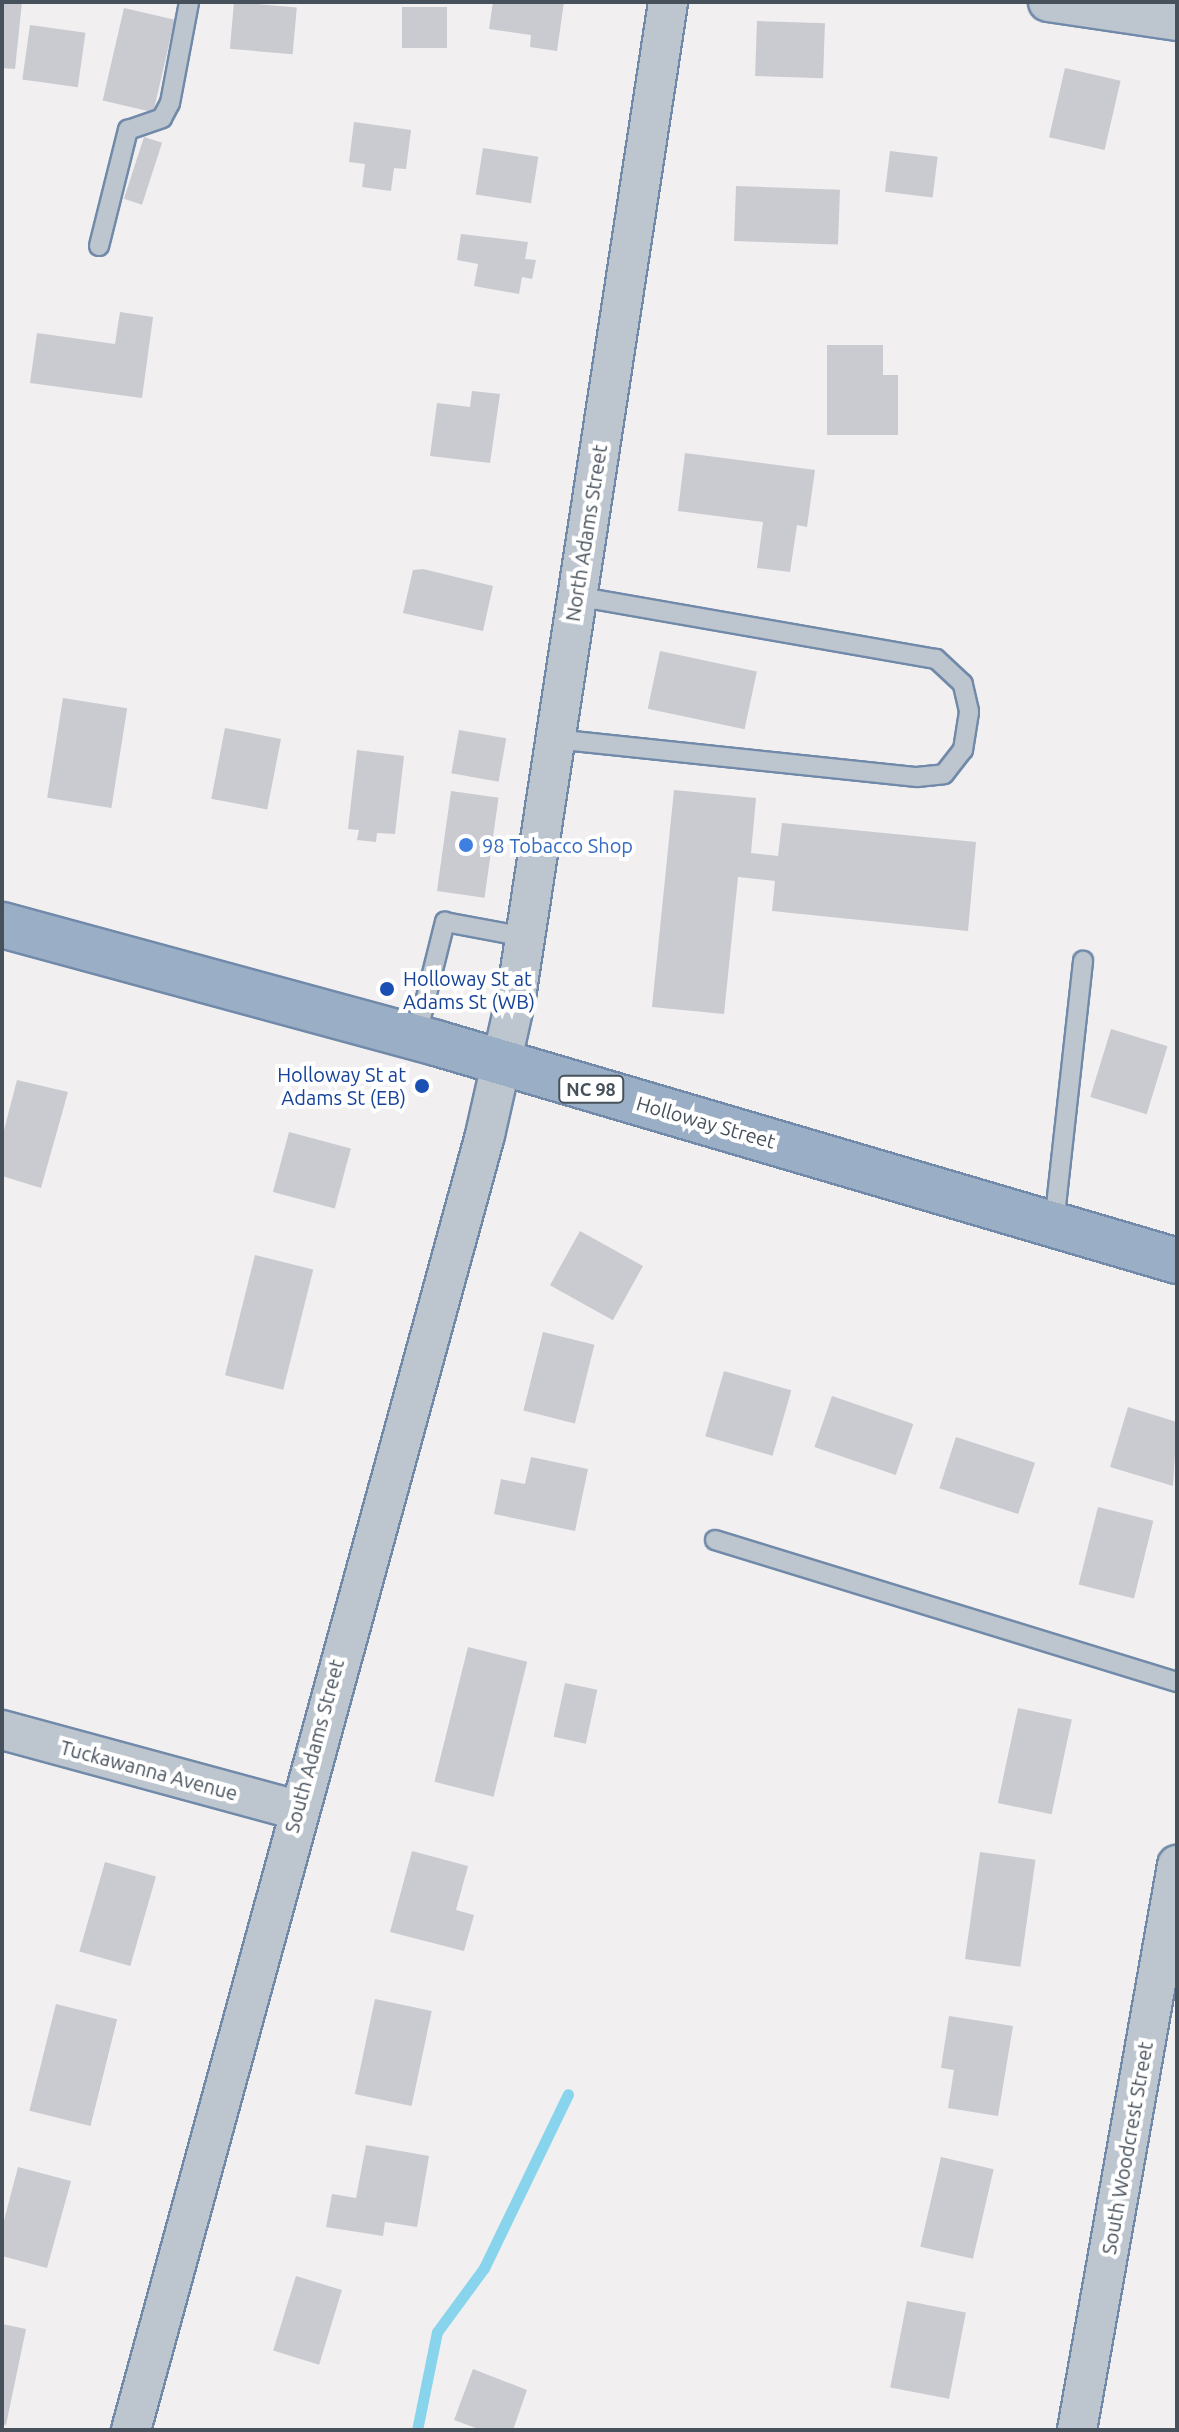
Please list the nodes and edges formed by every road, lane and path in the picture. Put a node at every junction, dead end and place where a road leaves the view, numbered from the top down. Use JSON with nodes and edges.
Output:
{"nodes":[{"id":1,"x":189,"y":2,"type":"edge"},
{"id":2,"x":668,"y":2,"type":"edge"},
{"id":3,"x":1048,"y":2,"type":"edge"},
{"id":4,"x":1177,"y":21,"type":"edge"},
{"id":5,"x":99,"y":246,"type":"dead end"},
{"id":6,"x":576,"y":596,"type":"junction"},
{"id":7,"x":554,"y":739,"type":"junction"},
{"id":8,"x":2,"y":925,"type":"edge"},
{"id":9,"x":525,"y":937,"type":"junction"},
{"id":10,"x":1083,"y":961,"type":"dead end"},
{"id":11,"x":416,"y":1038,"type":"junction"},
{"id":12,"x":501,"y":1064,"type":"junction"},
{"id":13,"x":1054,"y":1224,"type":"junction"},
{"id":14,"x":1177,"y":1261,"type":"edge"},
{"id":15,"x":715,"y":1540,"type":"dead end"},
{"id":16,"x":1177,"y":1682,"type":"edge"},
{"id":17,"x":2,"y":1730,"type":"edge"},
{"id":18,"x":296,"y":1810,"type":"junction"},
{"id":19,"x":1177,"y":1865,"type":"edge"},
{"id":20,"x":131,"y":2430,"type":"edge"},
{"id":21,"x":1077,"y":2430,"type":"edge"}],
"edges":[{"from":1,"to":5,"type":"lane"},
{"from":2,"to":6,"type":"street","name":"North Adams Street"},
{"from":3,"to":4,"type":"street"},
{"from":6,"to":7,"type":"street","name":"North Adams Street"},
{"from":6,"to":7,"type":"lane"},
{"from":7,"to":9,"type":"street","name":"North Adams Street"},
{"from":8,"to":11,"type":"highway","name":"Holloway Street","number":"NC 98"},
{"from":9,"to":11,"type":"lane"},
{"from":9,"to":12,"type":"street","name":"North Adams Street"},
{"from":10,"to":13,"type":"lane"},
{"from":11,"to":12,"type":"highway","name":"Holloway Street","number":"NC 98"},
{"from":12,"to":13,"type":"highway","name":"Holloway Street","number":"NC 98"},
{"from":12,"to":18,"type":"street","name":"South Adams Street"},
{"from":13,"to":14,"type":"highway","name":"Holloway Street","number":"NC 98"},
{"from":15,"to":16,"type":"lane"},
{"from":17,"to":18,"type":"street","name":"Tuckawanna Avenue"},
{"from":18,"to":20,"type":"street","name":"South Adams Street"},
{"from":19,"to":21,"type":"street","name":"South Woodcrest Street"}]}
